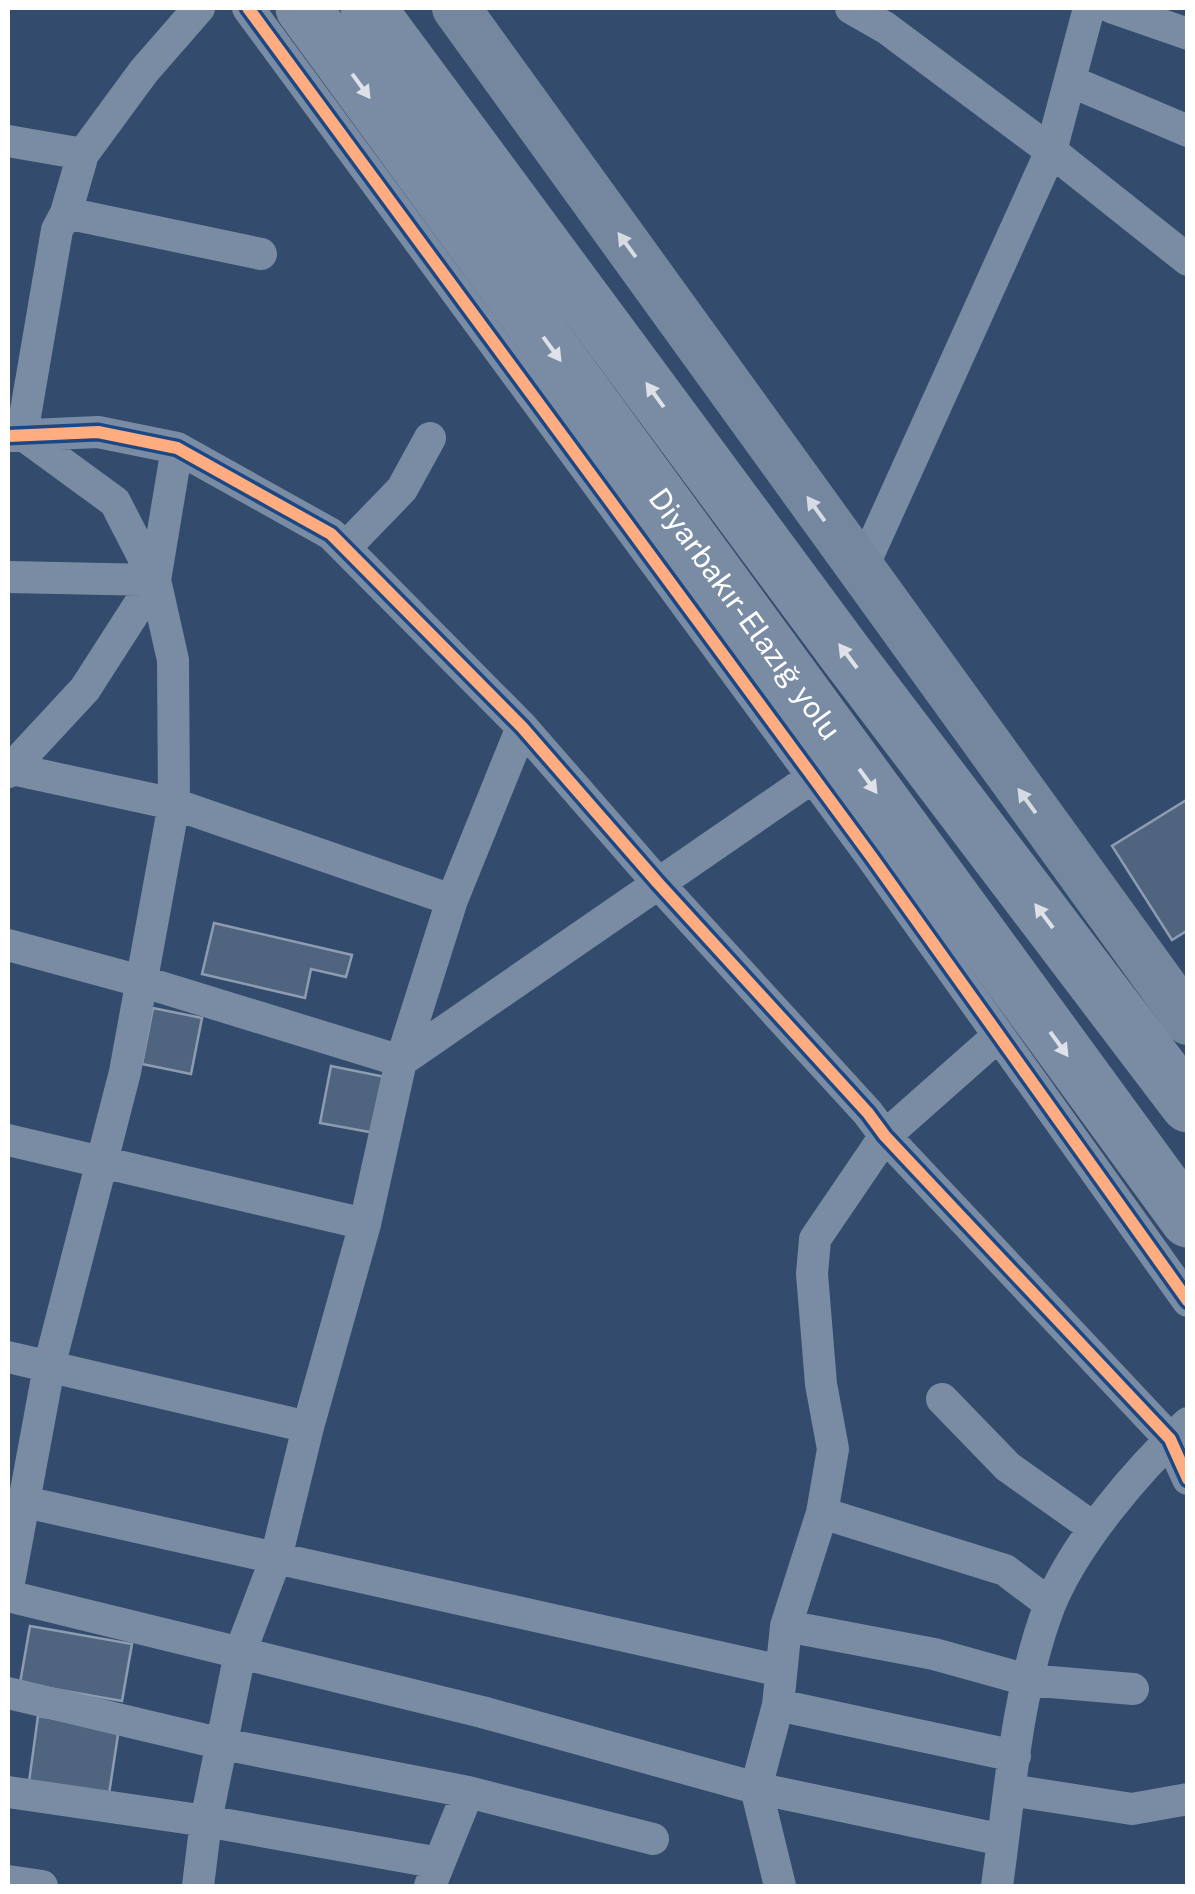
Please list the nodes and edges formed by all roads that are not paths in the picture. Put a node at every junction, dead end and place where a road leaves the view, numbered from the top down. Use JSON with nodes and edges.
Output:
{"nodes":[{"id":1,"x":199,"y":8,"type":"edge"},
{"id":2,"x":248,"y":8,"type":"edge"},
{"id":3,"x":303,"y":8,"type":"edge"},
{"id":4,"x":368,"y":8,"type":"edge"},
{"id":5,"x":456,"y":8,"type":"edge"},
{"id":6,"x":854,"y":8,"type":"edge"},
{"id":7,"x":1088,"y":8,"type":"edge"},
{"id":8,"x":1113,"y":8,"type":"edge"},
{"id":9,"x":1188,"y":34,"type":"edge"},
{"id":10,"x":1070,"y":81,"type":"junction"},
{"id":11,"x":1188,"y":131,"type":"edge"},
{"id":12,"x":8,"y":141,"type":"edge"},
{"id":13,"x":1052,"y":151,"type":"junction"},
{"id":14,"x":83,"y":154,"type":"junction"},
{"id":15,"x":66,"y":213,"type":"junction"},
{"id":16,"x":261,"y":254,"type":"dead end"},
{"id":17,"x":1188,"y":260,"type":"edge"},
{"id":18,"x":15,"y":435,"type":"edge"},
{"id":19,"x":430,"y":438,"type":"dead end"},
{"id":20,"x":177,"y":448,"type":"junction"},
{"id":21,"x":345,"y":548,"type":"junction"},
{"id":22,"x":861,"y":572,"type":"junction"},
{"id":23,"x":8,"y":576,"type":"edge"},
{"id":24,"x":155,"y":580,"type":"junction"},
{"id":25,"x":522,"y":727,"type":"junction"},
{"id":26,"x":8,"y":769,"type":"edge"},
{"id":27,"x":813,"y":777,"type":"junction"},
{"id":28,"x":174,"y":804,"type":"junction"},
{"id":29,"x":658,"y":883,"type":"junction"},
{"id":30,"x":452,"y":900,"type":"junction"},
{"id":31,"x":8,"y":946,"type":"edge"},
{"id":32,"x":144,"y":982,"type":"junction"},
{"id":33,"x":1188,"y":1021,"type":"edge"},
{"id":34,"x":998,"y":1036,"type":"junction"},
{"id":35,"x":401,"y":1060,"type":"junction"},
{"id":36,"x":1188,"y":1105,"type":"edge"},
{"id":37,"x":885,"y":1136,"type":"junction"},
{"id":38,"x":8,"y":1140,"type":"edge"},
{"id":39,"x":104,"y":1162,"type":"junction"},
{"id":40,"x":1188,"y":1220,"type":"edge"},
{"id":41,"x":366,"y":1224,"type":"junction"},
{"id":42,"x":1188,"y":1301,"type":"edge"},
{"id":43,"x":8,"y":1357,"type":"edge"},
{"id":44,"x":49,"y":1367,"type":"junction"},
{"id":45,"x":942,"y":1399,"type":"dead end"},
{"id":46,"x":308,"y":1427,"type":"junction"},
{"id":47,"x":1179,"y":1431,"type":"edge"},
{"id":48,"x":1188,"y":1479,"type":"edge"},
{"id":49,"x":25,"y":1502,"type":"junction"},
{"id":50,"x":822,"y":1513,"type":"junction"},
{"id":51,"x":1094,"y":1528,"type":"junction"},
{"id":52,"x":276,"y":1558,"type":"junction"},
{"id":53,"x":8,"y":1583,"type":"edge"},
{"id":54,"x":1050,"y":1604,"type":"junction"},
{"id":55,"x":786,"y":1626,"type":"junction"},
{"id":56,"x":240,"y":1653,"type":"junction"},
{"id":57,"x":781,"y":1671,"type":"junction"},
{"id":58,"x":1027,"y":1680,"type":"junction"},
{"id":59,"x":1133,"y":1689,"type":"dead end"},
{"id":60,"x":8,"y":1693,"type":"edge"},
{"id":61,"x":778,"y":1705,"type":"junction"},
{"id":62,"x":223,"y":1744,"type":"junction"},
{"id":63,"x":1015,"y":1756,"type":"junction"},
{"id":64,"x":756,"y":1788,"type":"junction"},
{"id":65,"x":1010,"y":1790,"type":"junction"},
{"id":66,"x":8,"y":1792,"type":"edge"},
{"id":67,"x":468,"y":1792,"type":"junction"},
{"id":68,"x":1188,"y":1799,"type":"edge"},
{"id":69,"x":206,"y":1821,"type":"junction"},
{"id":70,"x":654,"y":1839,"type":"dead end"},
{"id":71,"x":1004,"y":1840,"type":"junction"},
{"id":72,"x":434,"y":1875,"type":"edge"},
{"id":73,"x":8,"y":1881,"type":"edge"},
{"id":74,"x":42,"y":1886,"type":"edge"},
{"id":75,"x":198,"y":1886,"type":"edge"},
{"id":76,"x":780,"y":1886,"type":"edge"},
{"id":77,"x":997,"y":1886,"type":"edge"}],
"edges":[{"from":1,"to":14,"type":"street"},
{"from":2,"to":27,"type":"street"},
{"from":3,"to":40,"type":"highway","name":"Diyarbakır-Elazığ yolu","one_way":true},
{"from":36,"to":4,"type":"highway","name":"Diyarbakır-Elazığ yolu","one_way":true},
{"from":22,"to":5,"type":"street","one_way":true},
{"from":6,"to":13,"type":"street"},
{"from":7,"to":10,"type":"street"},
{"from":8,"to":9,"type":"street"},
{"from":10,"to":11,"type":"street"},
{"from":10,"to":13,"type":"street"},
{"from":12,"to":14,"type":"street"},
{"from":13,"to":17,"type":"street"},
{"from":13,"to":22,"type":"street"},
{"from":14,"to":15,"type":"street"},
{"from":15,"to":16,"type":"street"},
{"from":15,"to":18,"type":"street"},
{"from":18,"to":20,"type":"street"},
{"from":18,"to":24,"type":"street"},
{"from":19,"to":21,"type":"street"},
{"from":20,"to":21,"type":"street"},
{"from":20,"to":24,"type":"street"},
{"from":21,"to":25,"type":"street"},
{"from":33,"to":22,"type":"street","one_way":true},
{"from":23,"to":24,"type":"street"},
{"from":24,"to":26,"type":"street"},
{"from":24,"to":28,"type":"street"},
{"from":25,"to":29,"type":"street"},
{"from":25,"to":30,"type":"street"},
{"from":26,"to":28,"type":"street"},
{"from":27,"to":29,"type":"street"},
{"from":27,"to":34,"type":"street"},
{"from":28,"to":30,"type":"street"},
{"from":28,"to":32,"type":"street"},
{"from":29,"to":35,"type":"street"},
{"from":29,"to":37,"type":"street"},
{"from":30,"to":35,"type":"street"},
{"from":31,"to":32,"type":"street"},
{"from":32,"to":35,"type":"street"},
{"from":32,"to":39,"type":"street"},
{"from":34,"to":37,"type":"street"},
{"from":34,"to":42,"type":"street"},
{"from":35,"to":41,"type":"street"},
{"from":37,"to":47,"type":"street"},
{"from":37,"to":50,"type":"street"},
{"from":38,"to":39,"type":"street"},
{"from":39,"to":41,"type":"street"},
{"from":39,"to":44,"type":"street"},
{"from":41,"to":46,"type":"street"},
{"from":43,"to":44,"type":"street"},
{"from":44,"to":46,"type":"street"},
{"from":44,"to":49,"type":"street"},
{"from":45,"to":51,"type":"street"},
{"from":46,"to":52,"type":"street"},
{"from":47,"to":48,"type":"street"},
{"from":47,"to":51,"type":"street"},
{"from":49,"to":52,"type":"street"},
{"from":49,"to":53,"type":"street"},
{"from":50,"to":54,"type":"street"},
{"from":50,"to":55,"type":"street"},
{"from":51,"to":54,"type":"street"},
{"from":52,"to":56,"type":"street"},
{"from":52,"to":57,"type":"street"},
{"from":53,"to":56,"type":"street"},
{"from":54,"to":58,"type":"street"},
{"from":55,"to":57,"type":"street"},
{"from":55,"to":58,"type":"street"},
{"from":56,"to":62,"type":"street"},
{"from":56,"to":64,"type":"street"},
{"from":57,"to":61,"type":"street"},
{"from":58,"to":59,"type":"street"},
{"from":58,"to":63,"type":"street"},
{"from":60,"to":62,"type":"street"},
{"from":61,"to":63,"type":"street"},
{"from":61,"to":64,"type":"street"},
{"from":62,"to":67,"type":"street"},
{"from":62,"to":69,"type":"street"},
{"from":63,"to":65,"type":"street"},
{"from":64,"to":71,"type":"street"},
{"from":64,"to":76,"type":"street"},
{"from":65,"to":68,"type":"street"},
{"from":65,"to":71,"type":"street"},
{"from":66,"to":69,"type":"street"},
{"from":67,"to":70,"type":"street"},
{"from":67,"to":72,"type":"street"},
{"from":69,"to":72,"type":"street"},
{"from":69,"to":75,"type":"street"},
{"from":71,"to":77,"type":"street"},
{"from":73,"to":74,"type":"street"}]}
